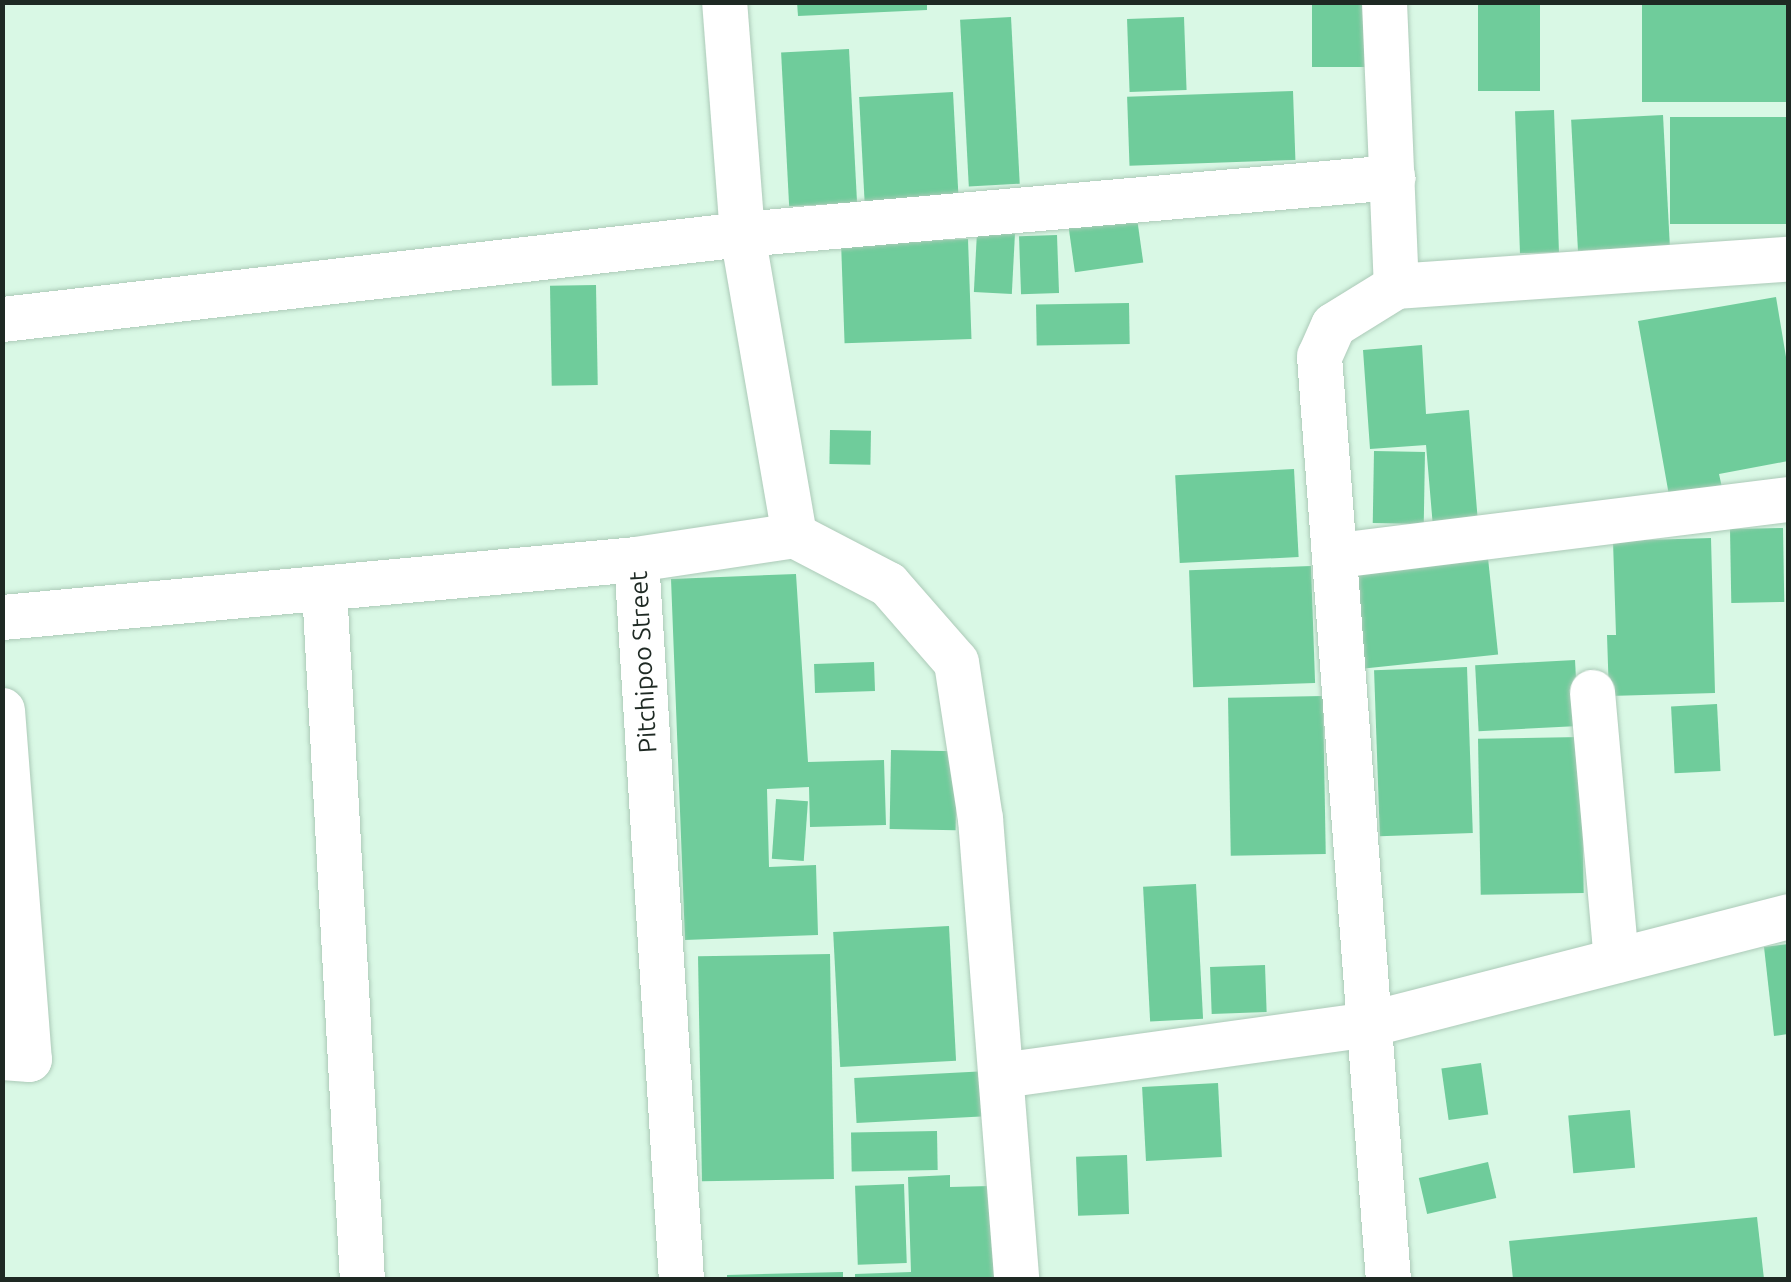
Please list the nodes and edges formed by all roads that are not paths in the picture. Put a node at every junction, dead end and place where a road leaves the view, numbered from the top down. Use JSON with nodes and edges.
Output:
{"nodes":[{"id":1,"x":724,"y":2,"type":"edge"},
{"id":2,"x":1384,"y":2,"type":"edge"},
{"id":3,"x":1393,"y":178,"type":"junction"},
{"id":4,"x":742,"y":234,"type":"junction"},
{"id":5,"x":1786,"y":259,"type":"edge"},
{"id":6,"x":1396,"y":286,"type":"junction"},
{"id":7,"x":2,"y":319,"type":"edge"},
{"id":8,"x":1788,"y":499,"type":"edge"},
{"id":9,"x":794,"y":534,"type":"junction"},
{"id":10,"x":1338,"y":555,"type":"junction"},
{"id":11,"x":636,"y":560,"type":"junction"},
{"id":12,"x":324,"y":588,"type":"junction"},
{"id":13,"x":2,"y":617,"type":"edge"},
{"id":14,"x":1592,"y":692,"type":"dead end"},
{"id":15,"x":2,"y":710,"type":"edge"},
{"id":16,"x":1788,"y":916,"type":"edge"},
{"id":17,"x":1616,"y":960,"type":"junction"},
{"id":18,"x":1368,"y":1024,"type":"junction"},
{"id":19,"x":2,"y":1057,"type":"edge"},
{"id":20,"x":1001,"y":1075,"type":"junction"},
{"id":21,"x":362,"y":1280,"type":"edge"},
{"id":22,"x":680,"y":1280,"type":"edge"},
{"id":23,"x":1016,"y":1280,"type":"edge"},
{"id":24,"x":1388,"y":1280,"type":"edge"}],
"edges":[{"from":1,"to":4,"type":"street"},
{"from":2,"to":3,"type":"street"},
{"from":3,"to":4,"type":"street"},
{"from":3,"to":6,"type":"street"},
{"from":4,"to":7,"type":"street"},
{"from":4,"to":9,"type":"street"},
{"from":5,"to":6,"type":"street"},
{"from":6,"to":10,"type":"street"},
{"from":8,"to":10,"type":"street"},
{"from":9,"to":11,"type":"street","name":"Pitchipoo Street"},
{"from":9,"to":20,"type":"street"},
{"from":10,"to":18,"type":"street"},
{"from":11,"to":12,"type":"street"},
{"from":11,"to":22,"type":"street","name":"Pitchipoo Street"},
{"from":12,"to":13,"type":"street"},
{"from":12,"to":21,"type":"street"},
{"from":14,"to":17,"type":"street"},
{"from":15,"to":19,"type":"street"},
{"from":16,"to":17,"type":"street"},
{"from":17,"to":18,"type":"street"},
{"from":18,"to":20,"type":"street"},
{"from":18,"to":24,"type":"street"},
{"from":20,"to":23,"type":"street"}]}
